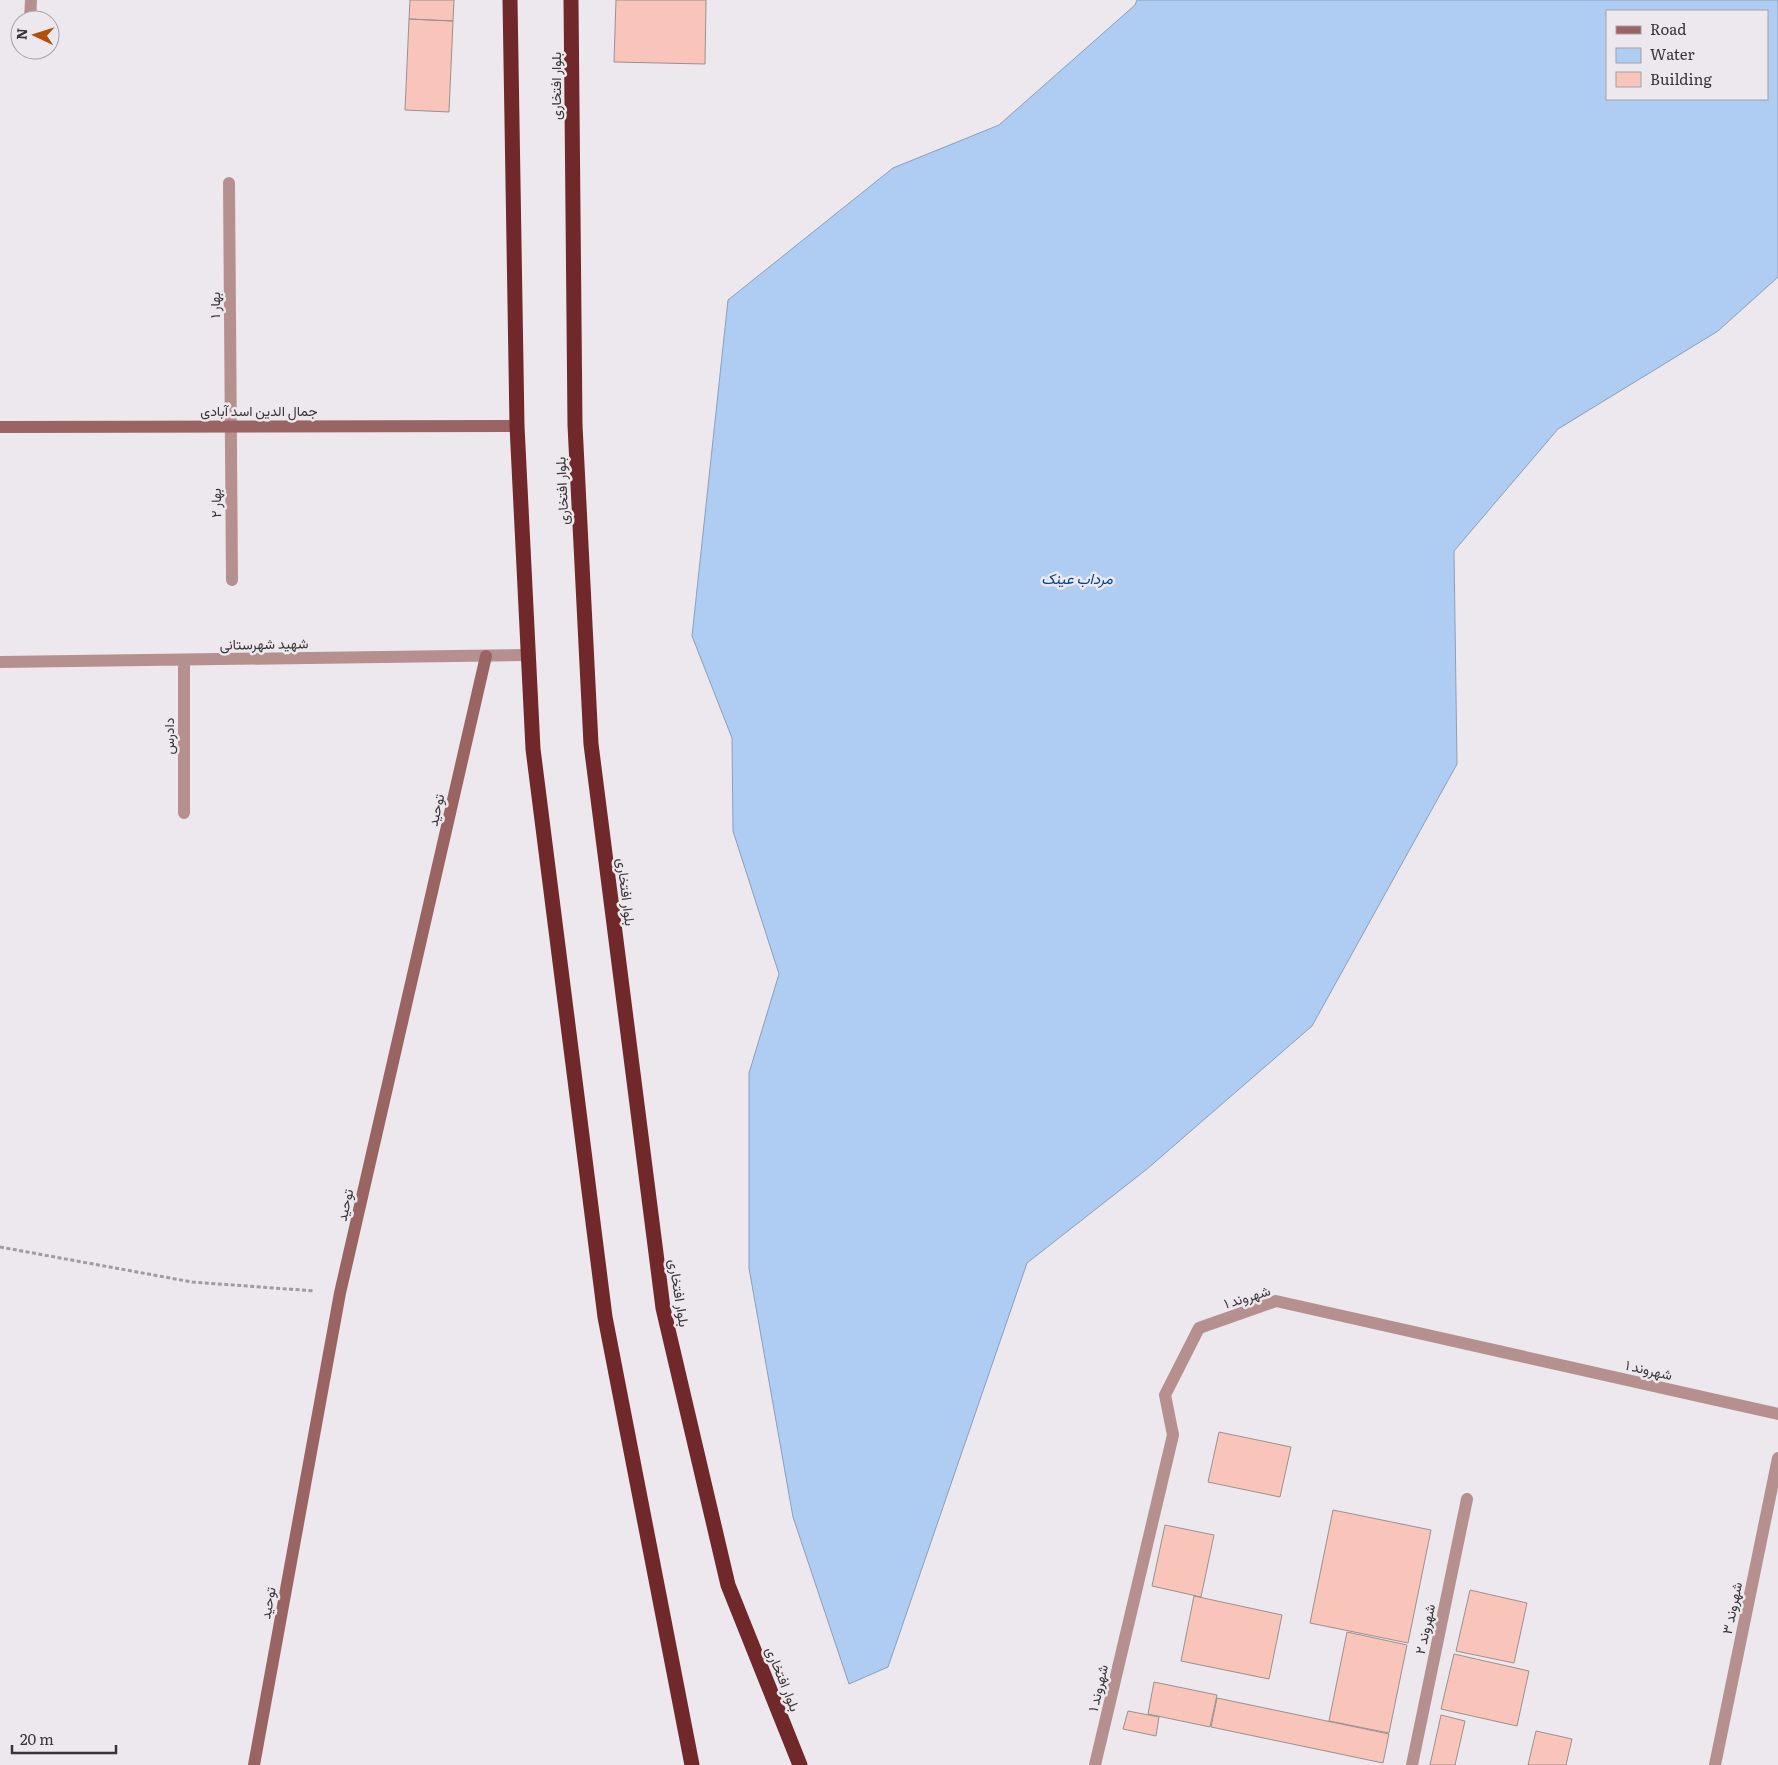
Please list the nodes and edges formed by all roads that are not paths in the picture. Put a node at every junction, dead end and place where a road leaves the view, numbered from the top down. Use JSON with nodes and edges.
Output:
{"nodes":[{"id":1,"x":510,"y":0,"type":"edge"},
{"id":2,"x":571,"y":0,"type":"edge"},
{"id":3,"x":229,"y":183,"type":"dead end"},
{"id":4,"x":230,"y":426,"type":"junction"},
{"id":5,"x":517,"y":426,"type":"junction"},
{"id":6,"x":0,"y":427,"type":"edge"},
{"id":7,"x":232,"y":580,"type":"dead end"},
{"id":8,"x":528,"y":655,"type":"junction"},
{"id":9,"x":486,"y":656,"type":"junction"},
{"id":10,"x":184,"y":660,"type":"junction"},
{"id":11,"x":0,"y":662,"type":"edge"},
{"id":12,"x":184,"y":813,"type":"dead end"},
{"id":13,"x":1778,"y":1414,"type":"edge"},
{"id":14,"x":1778,"y":1458,"type":"edge"},
{"id":15,"x":1468,"y":1499,"type":"dead end"},
{"id":16,"x":254,"y":1765,"type":"edge"},
{"id":17,"x":692,"y":1765,"type":"edge"},
{"id":18,"x":800,"y":1765,"type":"edge"},
{"id":19,"x":1095,"y":1765,"type":"edge"},
{"id":20,"x":1412,"y":1765,"type":"edge"},
{"id":21,"x":1715,"y":1765,"type":"edge"}],
"edges":[{"from":1,"to":5,"type":"highway"},
{"from":2,"to":18,"type":"highway","name":"بلوار افتخاری"},
{"from":3,"to":4,"type":"street","name":"بهار ۱"},
{"from":4,"to":5,"type":"street","name":"جمال الدین اسد آبادی"},
{"from":4,"to":6,"type":"street","name":"جمال الدین اسد آبادی"},
{"from":4,"to":7,"type":"street","name":"بهار ۲"},
{"from":5,"to":8,"type":"highway"},
{"from":8,"to":9,"type":"street","name":"شهید شهرستانی"},
{"from":8,"to":17,"type":"highway"},
{"from":9,"to":10,"type":"street","name":"شهید شهرستانی"},
{"from":9,"to":16,"type":"street","name":"توحید"},
{"from":10,"to":11,"type":"street","name":"شهید شهرستانی"},
{"from":10,"to":12,"type":"street","name":"دادرس"},
{"from":13,"to":19,"type":"street","name":"شهروند ۱"},
{"from":14,"to":21,"type":"street","name":"شهروند ۳"},
{"from":15,"to":20,"type":"street","name":"شهروند ۲"}]}
